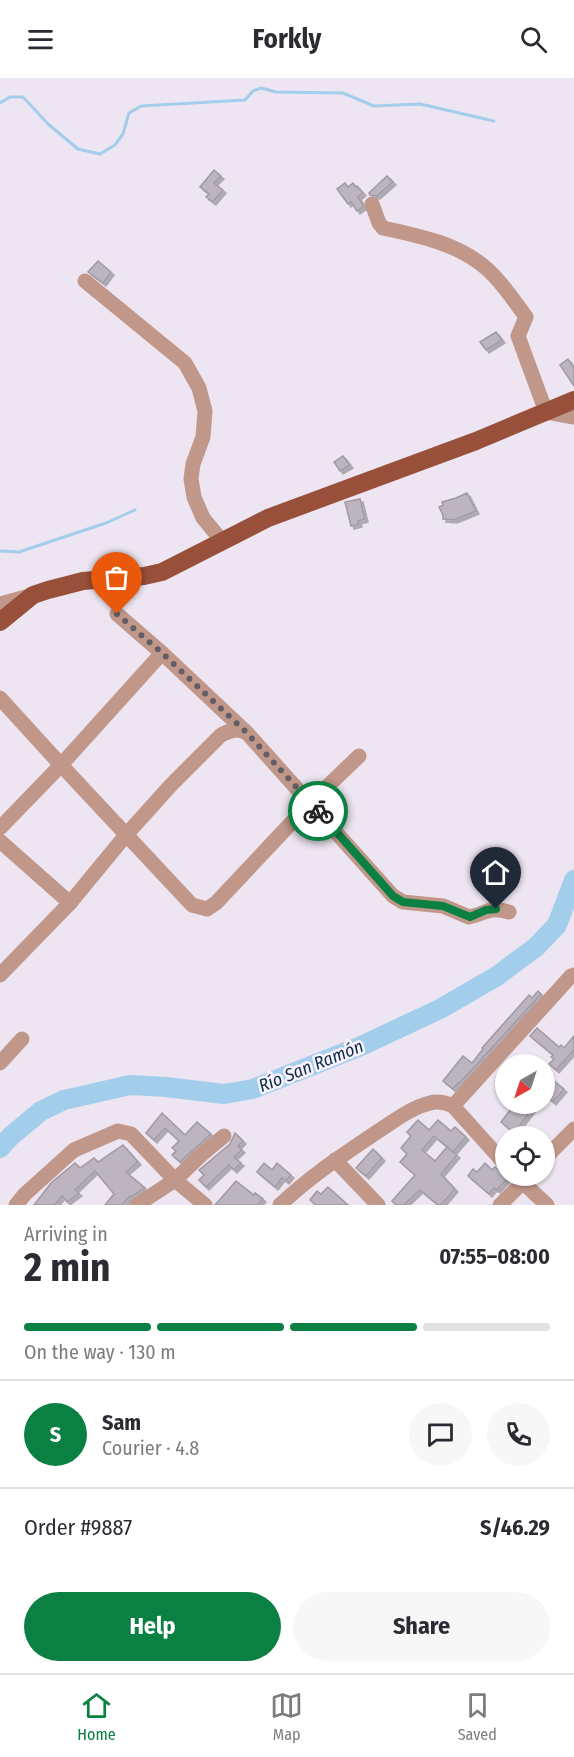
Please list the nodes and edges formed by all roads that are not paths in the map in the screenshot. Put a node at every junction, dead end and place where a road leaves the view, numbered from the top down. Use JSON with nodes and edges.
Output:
{"nodes":[{"id":1,"x":372,"y":204,"type":"dead end"},
{"id":2,"x":85,"y":281,"type":"dead end"},
{"id":3,"x":574,"y":400,"type":"edge"},
{"id":4,"x":546,"y":411,"type":"junction"},
{"id":5,"x":574,"y":417,"type":"edge"},
{"id":6,"x":222,"y":541,"type":"junction"},
{"id":7,"x":33,"y":595,"type":"junction"},
{"id":8,"x":0,"y":604,"type":"edge"},
{"id":9,"x":117,"y":614,"type":"dead end"},
{"id":10,"x":0,"y":622,"type":"edge"},
{"id":11,"x":162,"y":653,"type":"junction"},
{"id":12,"x":0,"y":698,"type":"edge"},
{"id":13,"x":247,"y":733,"type":"junction"},
{"id":14,"x":359,"y":756,"type":"dead end"},
{"id":15,"x":61,"y":765,"type":"junction"},
{"id":16,"x":310,"y":802,"type":"junction"},
{"id":17,"x":0,"y":828,"type":"edge"},
{"id":18,"x":126,"y":835,"type":"junction"},
{"id":19,"x":0,"y":841,"type":"edge"},
{"id":20,"x":70,"y":903,"type":"junction"},
{"id":21,"x":509,"y":912,"type":"dead end"},
{"id":22,"x":0,"y":975,"type":"edge"},
{"id":23,"x":574,"y":975,"type":"edge"},
{"id":24,"x":22,"y":1040,"type":"dead end"},
{"id":25,"x":0,"y":1063,"type":"edge"},
{"id":26,"x":453,"y":1106,"type":"junction"},
{"id":27,"x":574,"y":1129,"type":"edge"},
{"id":28,"x":224,"y":1136,"type":"dead end"},
{"id":29,"x":555,"y":1149,"type":"edge"},
{"id":30,"x":495,"y":1153,"type":"edge"},
{"id":31,"x":335,"y":1160,"type":"junction"},
{"id":32,"x":175,"y":1180,"type":"junction"},
{"id":33,"x":515,"y":1186,"type":"edge"},
{"id":34,"x":529,"y":1186,"type":"edge"},
{"id":35,"x":16,"y":1205,"type":"edge"},
{"id":36,"x":137,"y":1205,"type":"edge"},
{"id":37,"x":205,"y":1205,"type":"edge"},
{"id":38,"x":280,"y":1205,"type":"edge"},
{"id":39,"x":378,"y":1205,"type":"edge"},
{"id":40,"x":500,"y":1205,"type":"edge"},
{"id":41,"x":547,"y":1205,"type":"edge"}],
"edges":[{"from":1,"to":4,"type":"street"},
{"from":2,"to":6,"type":"street"},
{"from":3,"to":4,"type":"main road"},
{"from":4,"to":5,"type":"street"},
{"from":4,"to":6,"type":"main road"},
{"from":6,"to":7,"type":"main road"},
{"from":7,"to":8,"type":"street"},
{"from":7,"to":10,"type":"main road"},
{"from":9,"to":11,"type":"street"},
{"from":11,"to":13,"type":"street"},
{"from":11,"to":15,"type":"street"},
{"from":12,"to":15,"type":"street"},
{"from":13,"to":16,"type":"street"},
{"from":13,"to":18,"type":"street"},
{"from":14,"to":16,"type":"street"},
{"from":15,"to":17,"type":"street"},
{"from":15,"to":18,"type":"street"},
{"from":16,"to":18,"type":"street"},
{"from":16,"to":21,"type":"street"},
{"from":18,"to":20,"type":"street"},
{"from":19,"to":20,"type":"street"},
{"from":20,"to":22,"type":"street"},
{"from":23,"to":26,"type":"street"},
{"from":24,"to":25,"type":"street"},
{"from":26,"to":30,"type":"street"},
{"from":26,"to":31,"type":"street"},
{"from":27,"to":29,"type":"street"},
{"from":28,"to":32,"type":"street"},
{"from":31,"to":38,"type":"street"},
{"from":31,"to":39,"type":"street"},
{"from":32,"to":35,"type":"street"},
{"from":32,"to":36,"type":"street"},
{"from":32,"to":37,"type":"street"},
{"from":33,"to":40,"type":"street"},
{"from":34,"to":41,"type":"street"}]}
